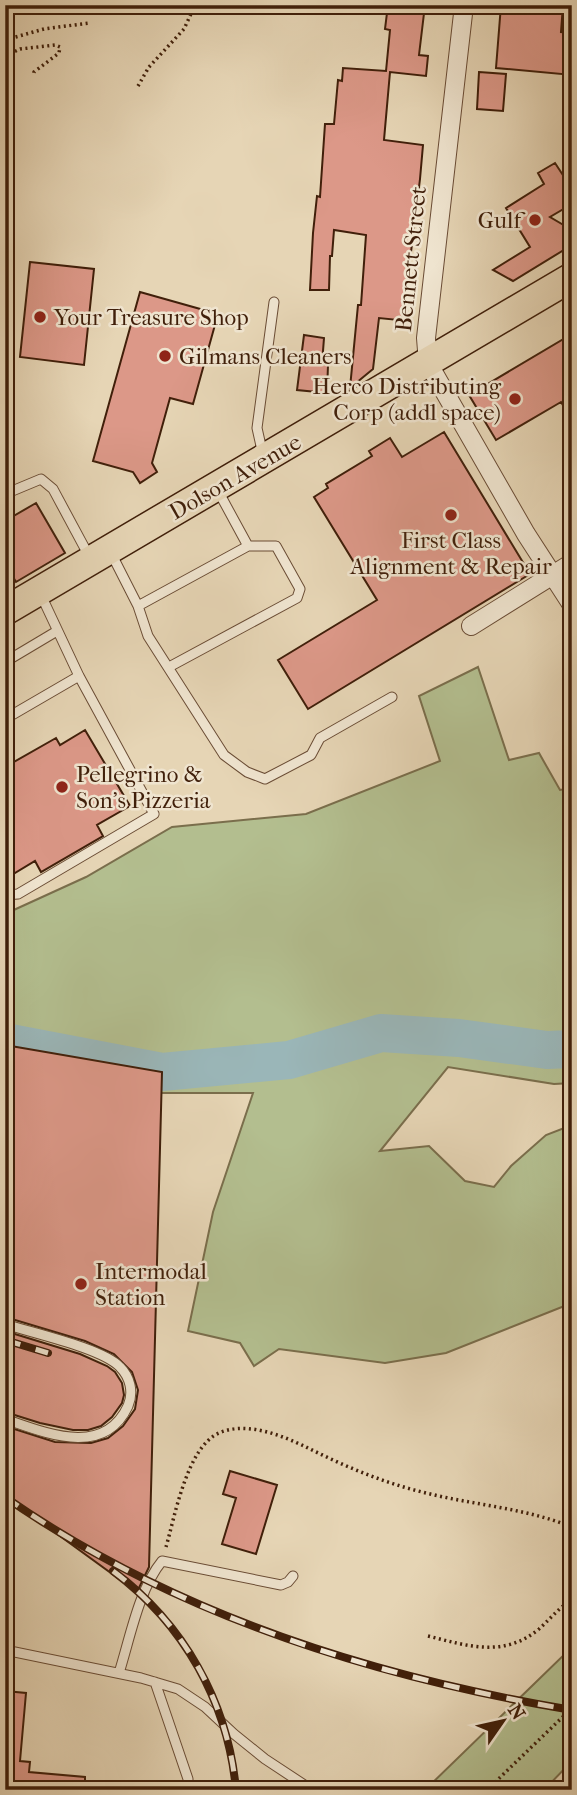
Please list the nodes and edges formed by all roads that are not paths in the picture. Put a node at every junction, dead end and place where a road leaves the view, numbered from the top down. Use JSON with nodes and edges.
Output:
{"nodes":[{"id":1,"x":464,"y":5,"type":"edge"},
{"id":2,"x":572,"y":277,"type":"edge"},
{"id":3,"x":274,"y":302,"type":"dead end"},
{"id":4,"x":428,"y":363,"type":"junction"},
{"id":5,"x":264,"y":459,"type":"junction"},
{"id":6,"x":216,"y":488,"type":"junction"},
{"id":7,"x":5,"y":494,"type":"edge"},
{"id":8,"x":248,"y":545,"type":"junction"},
{"id":9,"x":100,"y":555,"type":"junction"},
{"id":10,"x":572,"y":563,"type":"edge"},
{"id":11,"x":552,"y":575,"type":"junction"},
{"id":12,"x":39,"y":592,"type":"junction"},
{"id":13,"x":572,"y":605,"type":"edge"},
{"id":14,"x":138,"y":606,"type":"junction"},
{"id":15,"x":5,"y":611,"type":"edge"},
{"id":16,"x":471,"y":626,"type":"dead end"},
{"id":17,"x":57,"y":631,"type":"junction"},
{"id":18,"x":5,"y":662,"type":"edge"},
{"id":19,"x":169,"y":667,"type":"junction"},
{"id":20,"x":79,"y":676,"type":"junction"},
{"id":21,"x":392,"y":697,"type":"dead end"},
{"id":22,"x":5,"y":719,"type":"edge"},
{"id":23,"x":5,"y":895,"type":"edge"},
{"id":24,"x":5,"y":1324,"type":"edge"},
{"id":25,"x":5,"y":1419,"type":"edge"},
{"id":26,"x":292,"y":1576,"type":"dead end"},
{"id":27,"x":5,"y":1650,"type":"edge"},
{"id":28,"x":119,"y":1673,"type":"junction"},
{"id":29,"x":155,"y":1682,"type":"junction"},
{"id":30,"x":188,"y":1790,"type":"edge"},
{"id":31,"x":312,"y":1790,"type":"edge"}],
"edges":[{"from":1,"to":4,"type":"street","name":"Bennett Street"},
{"from":2,"to":4,"type":"main road","name":"Dolson Avenue"},
{"from":3,"to":5,"type":"lane"},
{"from":4,"to":5,"type":"main road","name":"Dolson Avenue"},
{"from":4,"to":11,"type":"street","name":"Bennett Street"},
{"from":5,"to":6,"type":"main road","name":"Dolson Avenue"},
{"from":6,"to":8,"type":"lane"},
{"from":6,"to":9,"type":"main road","name":"Dolson Avenue"},
{"from":7,"to":9,"type":"lane"},
{"from":8,"to":14,"type":"lane"},
{"from":8,"to":19,"type":"lane"},
{"from":9,"to":12,"type":"main road","name":"Dolson Avenue"},
{"from":9,"to":14,"type":"lane"},
{"from":10,"to":11,"type":"street"},
{"from":11,"to":13,"type":"street","name":"Bennett Street"},
{"from":11,"to":16,"type":"street"},
{"from":12,"to":15,"type":"main road","name":"Dolson Avenue"},
{"from":12,"to":17,"type":"lane"},
{"from":14,"to":19,"type":"lane"},
{"from":17,"to":18,"type":"lane"},
{"from":17,"to":20,"type":"lane"},
{"from":19,"to":21,"type":"lane"},
{"from":20,"to":22,"type":"lane"},
{"from":20,"to":23,"type":"lane"},
{"from":24,"to":25,"type":"lane"},
{"from":26,"to":28,"type":"lane"},
{"from":27,"to":28,"type":"lane"},
{"from":28,"to":29,"type":"lane"},
{"from":29,"to":30,"type":"lane"},
{"from":29,"to":31,"type":"lane"}]}
